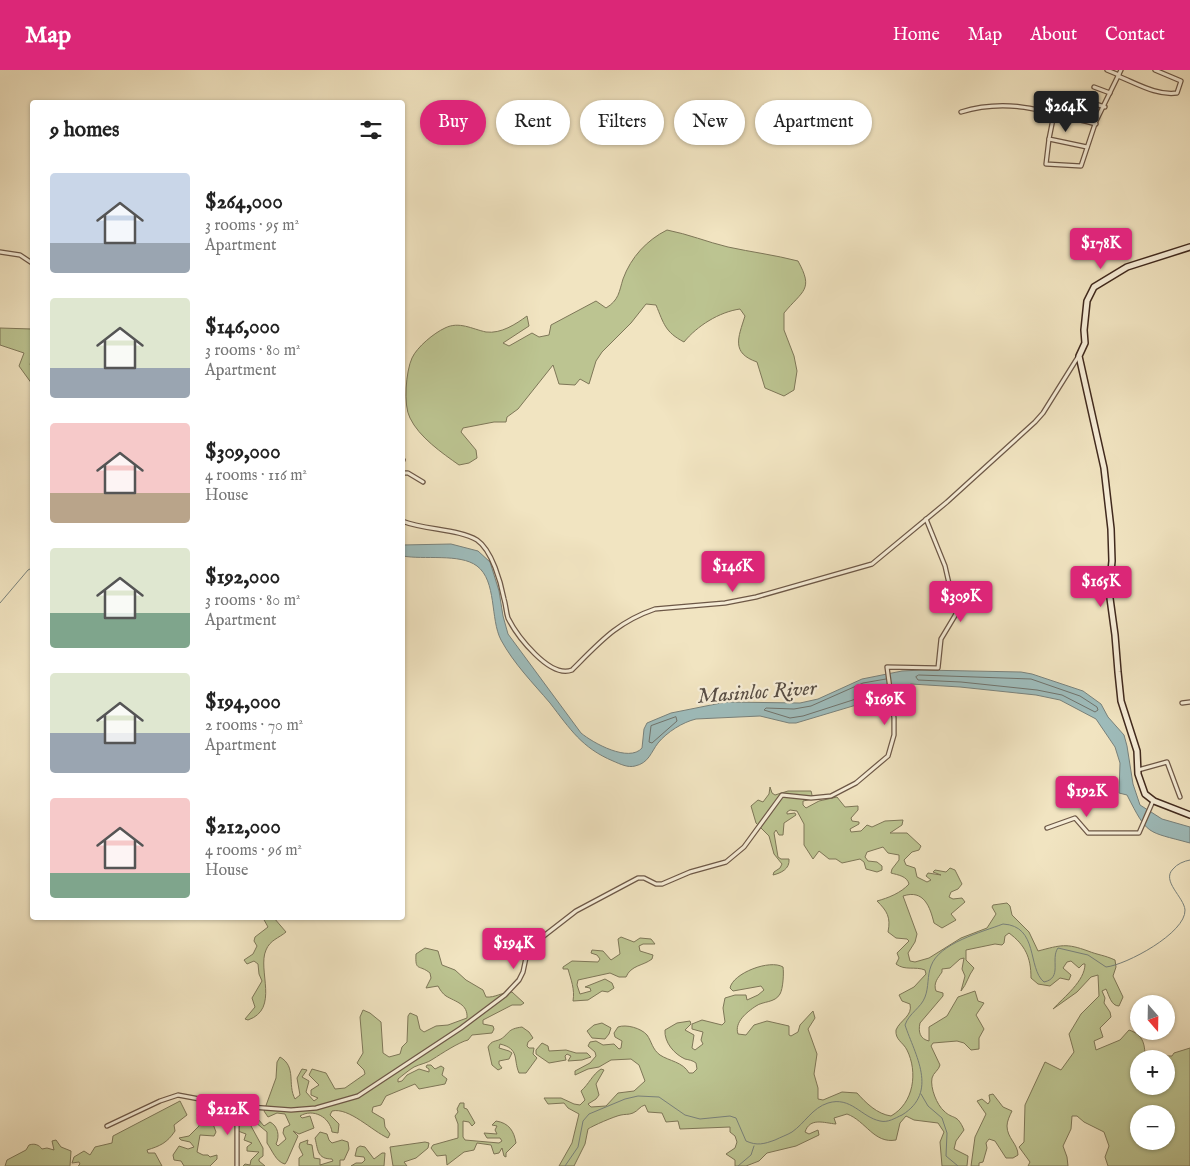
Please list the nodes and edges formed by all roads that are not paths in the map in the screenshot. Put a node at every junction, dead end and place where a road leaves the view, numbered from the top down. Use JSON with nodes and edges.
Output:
{"nodes":[{"id":1,"x":1107,"y":70,"type":"edge"},
{"id":2,"x":1121,"y":70,"type":"edge"},
{"id":3,"x":1155,"y":70,"type":"edge"},
{"id":4,"x":1119,"y":75,"type":"junction"},
{"id":5,"x":1094,"y":87,"type":"dead end"},
{"id":6,"x":1110,"y":93,"type":"junction"},
{"id":7,"x":1066,"y":95,"type":"dead end"},
{"id":8,"x":1104,"y":106,"type":"junction"},
{"id":9,"x":961,"y":112,"type":"dead end"},
{"id":10,"x":1054,"y":114,"type":"junction"},
{"id":11,"x":1096,"y":124,"type":"junction"},
{"id":12,"x":1049,"y":139,"type":"junction"},
{"id":13,"x":1087,"y":147,"type":"junction"},
{"id":14,"x":1190,"y":247,"type":"edge"},
{"id":15,"x":0,"y":252,"type":"edge"},
{"id":16,"x":30,"y":262,"type":"edge"},
{"id":17,"x":1079,"y":356,"type":"junction"},
{"id":18,"x":405,"y":473,"type":"edge"},
{"id":19,"x":424,"y":482,"type":"dead end"},
{"id":20,"x":926,"y":519,"type":"junction"},
{"id":21,"x":405,"y":523,"type":"edge"},
{"id":22,"x":1190,"y":702,"type":"edge"},
{"id":23,"x":1182,"y":703,"type":"dead end"},
{"id":24,"x":1138,"y":770,"type":"junction"},
{"id":25,"x":1180,"y":797,"type":"dead end"},
{"id":26,"x":1152,"y":803,"type":"junction"},
{"id":27,"x":1190,"y":814,"type":"edge"},
{"id":28,"x":1047,"y":828,"type":"dead end"},
{"id":29,"x":237,"y":1106,"type":"junction"},
{"id":30,"x":107,"y":1126,"type":"dead end"},
{"id":31,"x":237,"y":1166,"type":"edge"}],
"edges":[{"from":1,"to":4,"type":"street"},
{"from":2,"to":4,"type":"street"},
{"from":3,"to":4,"type":"street"},
{"from":4,"to":6,"type":"street"},
{"from":5,"to":6,"type":"street"},
{"from":6,"to":8,"type":"street"},
{"from":7,"to":8,"type":"street"},
{"from":8,"to":11,"type":"street"},
{"from":9,"to":10,"type":"street"},
{"from":10,"to":11,"type":"street"},
{"from":10,"to":12,"type":"street"},
{"from":11,"to":13,"type":"street"},
{"from":12,"to":13,"type":"street"},
{"from":12,"to":13,"type":"street"},
{"from":14,"to":17,"type":"street"},
{"from":15,"to":16,"type":"street"},
{"from":17,"to":20,"type":"street"},
{"from":17,"to":24,"type":"street"},
{"from":18,"to":19,"type":"street"},
{"from":20,"to":21,"type":"street"},
{"from":20,"to":29,"type":"street"},
{"from":22,"to":23,"type":"street"},
{"from":24,"to":25,"type":"street"},
{"from":24,"to":26,"type":"street"},
{"from":26,"to":27,"type":"street"},
{"from":26,"to":28,"type":"street"},
{"from":29,"to":30,"type":"street"},
{"from":29,"to":31,"type":"street"}]}
